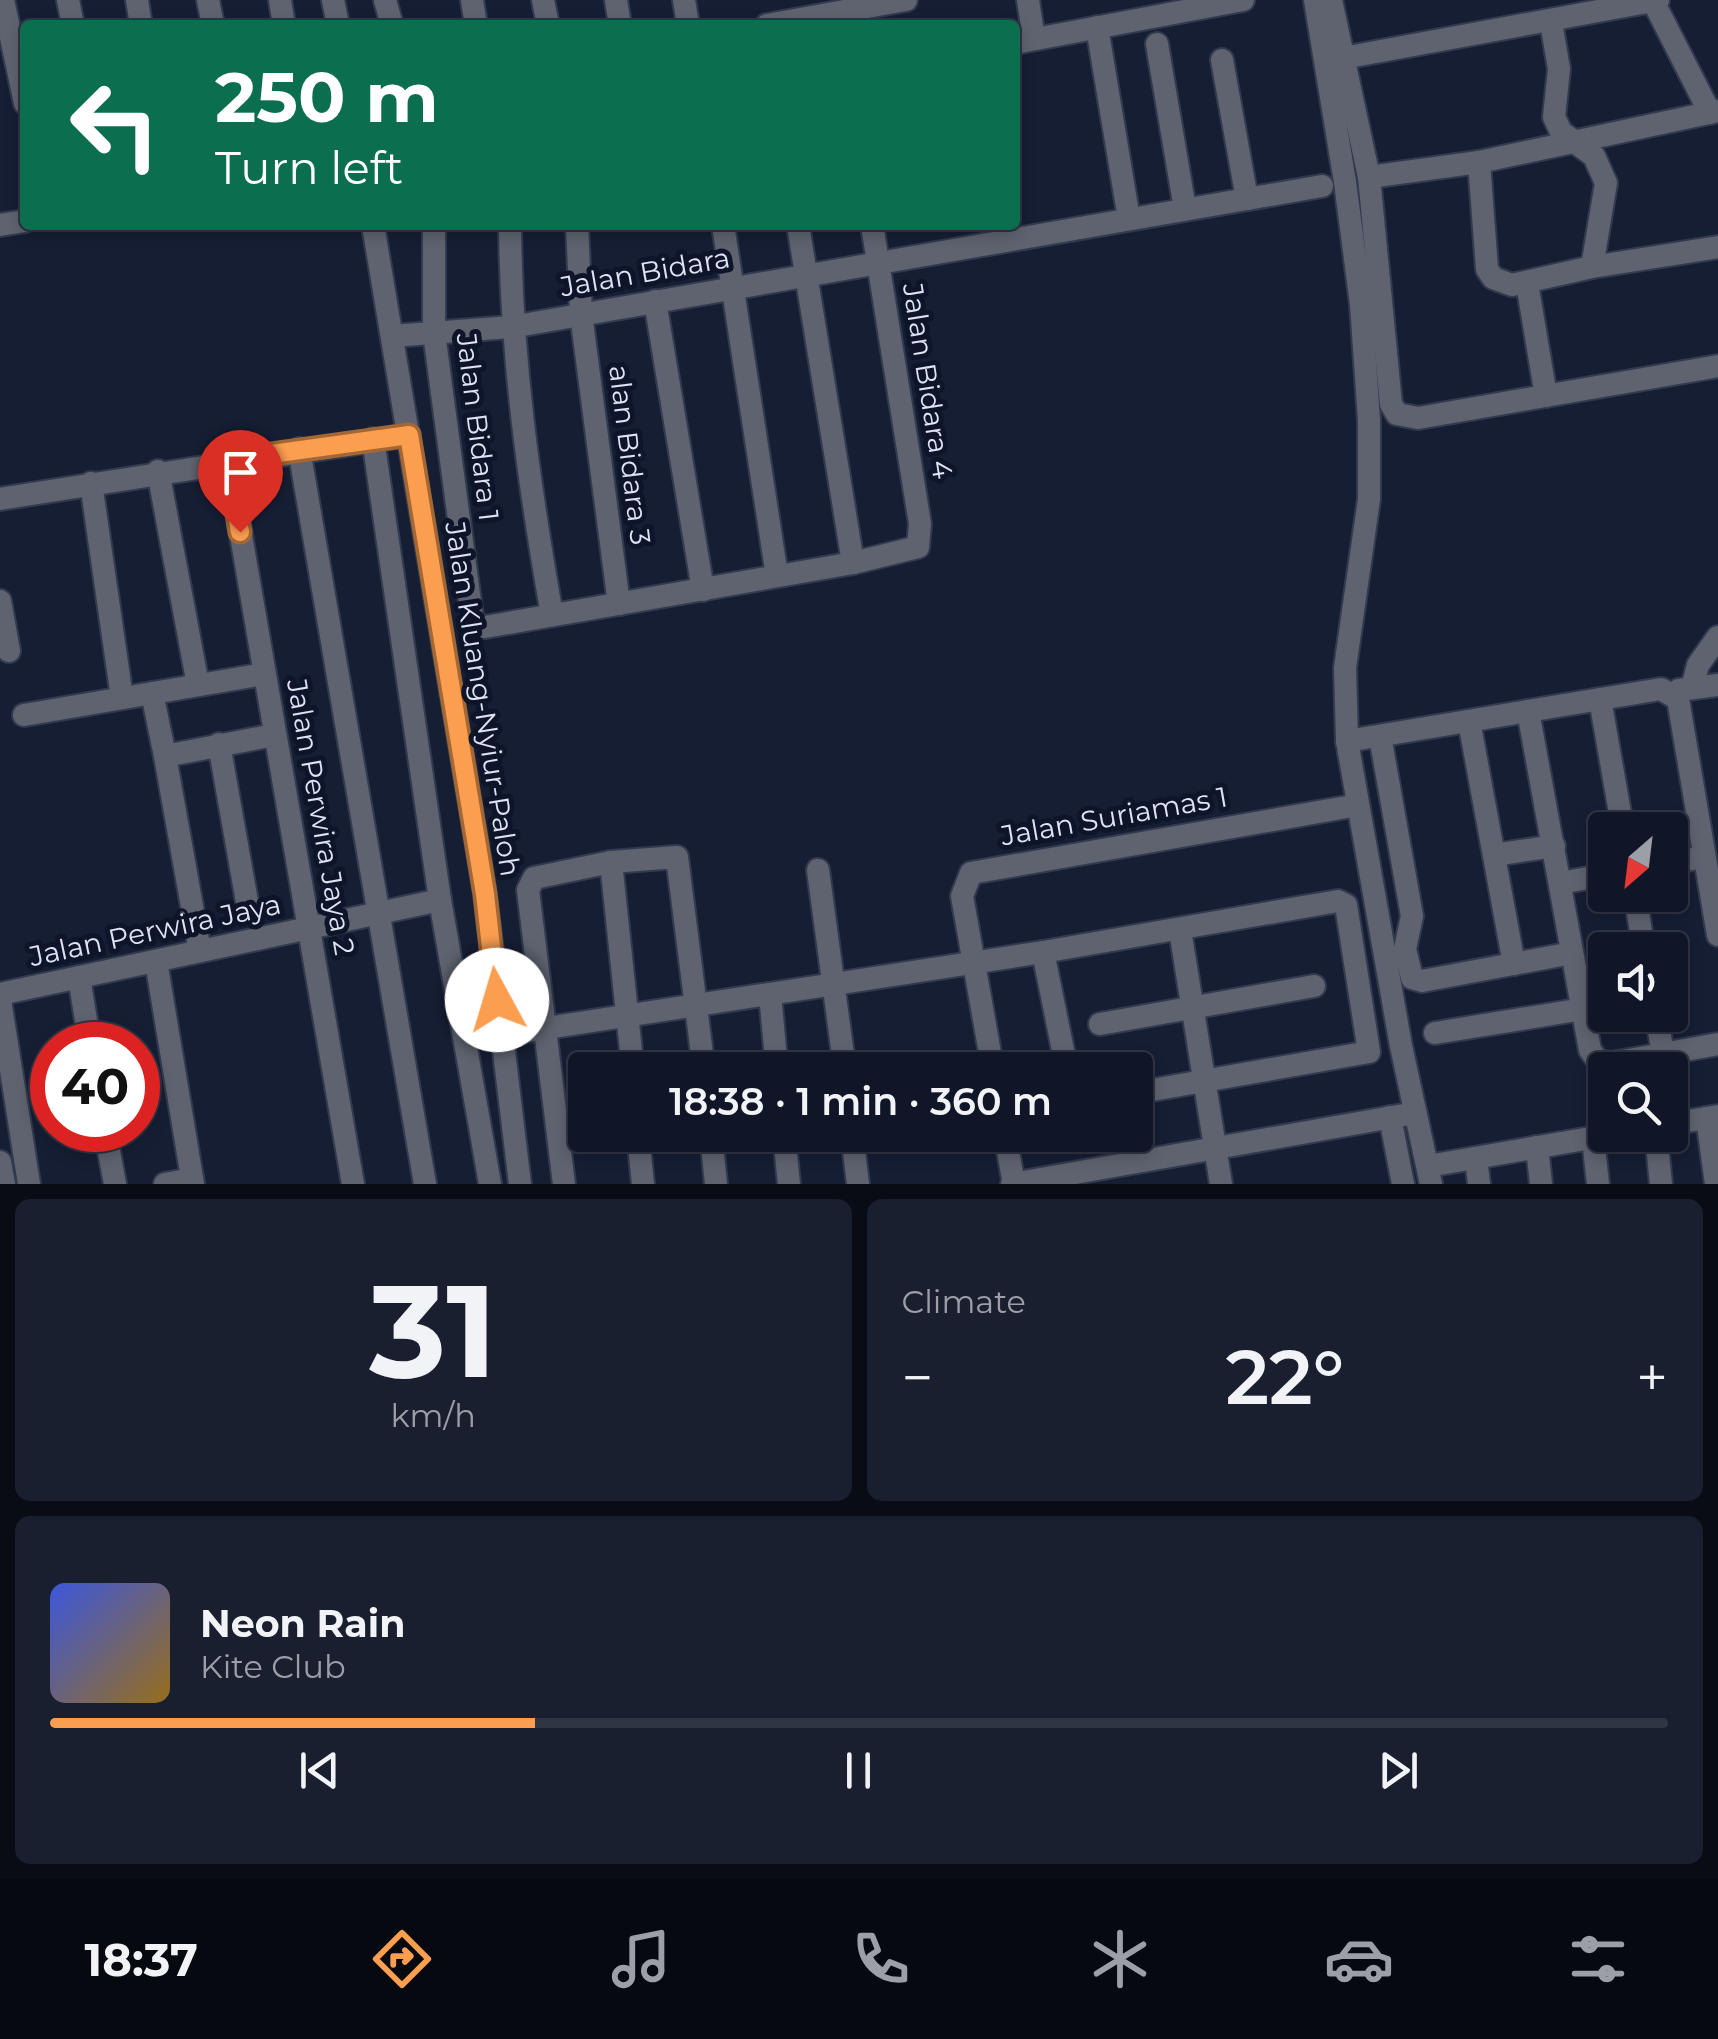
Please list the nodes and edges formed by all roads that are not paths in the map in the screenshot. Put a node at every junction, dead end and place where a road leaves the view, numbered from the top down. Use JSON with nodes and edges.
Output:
{"nodes":[{"id":1,"x":3,"y":0,"type":"edge"},
{"id":2,"x":906,"y":0,"type":"edge"},
{"id":3,"x":1028,"y":0,"type":"edge"},
{"id":4,"x":1243,"y":0,"type":"edge"},
{"id":5,"x":1314,"y":0,"type":"edge"},
{"id":6,"x":1331,"y":0,"type":"edge"},
{"id":7,"x":1655,"y":0,"type":"edge"},
{"id":8,"x":1172,"y":6,"type":"edge"},
{"id":9,"x":795,"y":20,"type":"edge"},
{"id":10,"x":1551,"y":22,"type":"junction"},
{"id":11,"x":1097,"y":28,"type":"junction"},
{"id":12,"x":1024,"y":41,"type":"edge"},
{"id":13,"x":1157,"y":44,"type":"dead end"},
{"id":14,"x":1344,"y":58,"type":"junction"},
{"id":15,"x":1222,"y":60,"type":"dead end"},
{"id":16,"x":20,"y":64,"type":"edge"},
{"id":17,"x":1714,"y":112,"type":"edge"},
{"id":18,"x":1574,"y":142,"type":"junction"},
{"id":19,"x":1479,"y":162,"type":"junction"},
{"id":20,"x":1369,"y":177,"type":"junction"},
{"id":21,"x":1322,"y":186,"type":"dead end"},
{"id":22,"x":1247,"y":199,"type":"junction"},
{"id":23,"x":1185,"y":209,"type":"junction"},
{"id":24,"x":1129,"y":219,"type":"junction"},
{"id":25,"x":373,"y":230,"type":"edge"},
{"id":26,"x":434,"y":230,"type":"edge"},
{"id":27,"x":510,"y":230,"type":"edge"},
{"id":28,"x":578,"y":230,"type":"edge"},
{"id":29,"x":725,"y":230,"type":"edge"},
{"id":30,"x":799,"y":230,"type":"edge"},
{"id":31,"x":873,"y":230,"type":"edge"},
{"id":32,"x":944,"y":230,"type":"edge"},
{"id":33,"x":1012,"y":232,"type":"edge"},
{"id":34,"x":1718,"y":248,"type":"edge"},
{"id":35,"x":946,"y":250,"type":"junction"},
{"id":36,"x":878,"y":262,"type":"junction"},
{"id":37,"x":1592,"y":267,"type":"junction"},
{"id":38,"x":806,"y":274,"type":"junction"},
{"id":39,"x":1527,"y":283,"type":"junction"},
{"id":40,"x":732,"y":287,"type":"junction"},
{"id":41,"x":656,"y":301,"type":"junction"},
{"id":42,"x":582,"y":314,"type":"junction"},
{"id":43,"x":511,"y":327,"type":"junction"},
{"id":44,"x":434,"y":333,"type":"junction"},
{"id":45,"x":392,"y":336,"type":"junction"},
{"id":46,"x":1718,"y":366,"type":"edge"},
{"id":47,"x":1546,"y":396,"type":"junction"},
{"id":48,"x":409,"y":435,"type":"junction"},
{"id":49,"x":373,"y":439,"type":"junction"},
{"id":50,"x":299,"y":449,"type":"junction"},
{"id":51,"x":228,"y":460,"type":"junction"},
{"id":52,"x":158,"y":471,"type":"junction"},
{"id":53,"x":91,"y":484,"type":"junction"},
{"id":54,"x":0,"y":499,"type":"edge"},
{"id":55,"x":853,"y":563,"type":"junction"},
{"id":56,"x":777,"y":576,"type":"junction"},
{"id":57,"x":703,"y":590,"type":"junction"},
{"id":58,"x":0,"y":601,"type":"edge"},
{"id":59,"x":619,"y":604,"type":"junction"},
{"id":60,"x":552,"y":615,"type":"junction"},
{"id":61,"x":1718,"y":637,"type":"edge"},
{"id":62,"x":9,"y":652,"type":"dead end"},
{"id":63,"x":446,"y":662,"type":"junction"},
{"id":64,"x":406,"y":670,"type":"junction"},
{"id":65,"x":264,"y":674,"type":"junction"},
{"id":66,"x":1718,"y":684,"type":"edge"},
{"id":67,"x":198,"y":686,"type":"junction"},
{"id":68,"x":1681,"y":690,"type":"junction"},
{"id":69,"x":152,"y":693,"type":"junction"},
{"id":70,"x":122,"y":698,"type":"junction"},
{"id":71,"x":1600,"y":699,"type":"junction"},
{"id":72,"x":1528,"y":711,"type":"junction"},
{"id":73,"x":24,"y":715,"type":"dead end"},
{"id":74,"x":1470,"y":720,"type":"junction"},
{"id":75,"x":274,"y":735,"type":"junction"},
{"id":76,"x":1380,"y":736,"type":"junction"},
{"id":77,"x":1347,"y":741,"type":"junction"},
{"id":78,"x":218,"y":744,"type":"junction"},
{"id":79,"x":164,"y":756,"type":"junction"},
{"id":80,"x":1358,"y":805,"type":"junction"},
{"id":81,"x":1621,"y":812,"type":"edge"},
{"id":82,"x":1554,"y":846,"type":"junction"},
{"id":83,"x":1494,"y":854,"type":"junction"},
{"id":84,"x":1704,"y":856,"type":"junction"},
{"id":85,"x":1688,"y":859,"type":"edge"},
{"id":86,"x":610,"y":862,"type":"junction"},
{"id":87,"x":818,"y":870,"type":"dead end"},
{"id":88,"x":1588,"y":878,"type":"edge"},
{"id":89,"x":1560,"y":884,"type":"junction"},
{"id":90,"x":440,"y":900,"type":"junction"},
{"id":91,"x":248,"y":913,"type":"dead end"},
{"id":92,"x":378,"y":913,"type":"junction"},
{"id":93,"x":311,"y":927,"type":"junction"},
{"id":94,"x":1180,"y":930,"type":"junction"},
{"id":95,"x":1718,"y":936,"type":"edge"},
{"id":96,"x":200,"y":951,"type":"junction"},
{"id":97,"x":1043,"y":952,"type":"junction"},
{"id":98,"x":1572,"y":953,"type":"junction"},
{"id":99,"x":156,"y":961,"type":"junction"},
{"id":100,"x":972,"y":962,"type":"junction"},
{"id":101,"x":1514,"y":964,"type":"junction"},
{"id":102,"x":78,"y":977,"type":"junction"},
{"id":103,"x":836,"y":983,"type":"junction"},
{"id":104,"x":1314,"y":986,"type":"dead end"},
{"id":105,"x":770,"y":994,"type":"junction"},
{"id":106,"x":0,"y":997,"type":"edge"},
{"id":107,"x":698,"y":1005,"type":"junction"},
{"id":108,"x":1195,"y":1008,"type":"junction"},
{"id":109,"x":1583,"y":1009,"type":"junction"},
{"id":110,"x":628,"y":1016,"type":"junction"},
{"id":111,"x":86,"y":1022,"type":"edge"},
{"id":112,"x":1100,"y":1024,"type":"dead end"},
{"id":113,"x":546,"y":1028,"type":"junction"},
{"id":114,"x":1435,"y":1033,"type":"dead end"},
{"id":115,"x":501,"y":1035,"type":"junction"},
{"id":116,"x":1718,"y":1044,"type":"edge"},
{"id":117,"x":631,"y":1052,"type":"edge"},
{"id":118,"x":702,"y":1052,"type":"edge"},
{"id":119,"x":775,"y":1052,"type":"edge"},
{"id":120,"x":844,"y":1052,"type":"edge"},
{"id":121,"x":989,"y":1052,"type":"edge"},
{"id":122,"x":1063,"y":1052,"type":"edge"},
{"id":123,"x":1592,"y":1052,"type":"edge"},
{"id":124,"x":1668,"y":1052,"type":"edge"},
{"id":125,"x":1207,"y":1081,"type":"junction"},
{"id":126,"x":1153,"y":1090,"type":"edge"},
{"id":127,"x":1415,"y":1113,"type":"junction"},
{"id":128,"x":1713,"y":1117,"type":"edge"},
{"id":129,"x":1390,"y":1118,"type":"junction"},
{"id":130,"x":1688,"y":1121,"type":"edge"},
{"id":131,"x":1588,"y":1138,"type":"edge"},
{"id":132,"x":1537,"y":1147,"type":"junction"},
{"id":133,"x":1216,"y":1150,"type":"junction"},
{"id":134,"x":109,"y":1152,"type":"edge"},
{"id":135,"x":640,"y":1152,"type":"edge"},
{"id":136,"x":713,"y":1152,"type":"edge"},
{"id":137,"x":786,"y":1152,"type":"edge"},
{"id":138,"x":854,"y":1152,"type":"edge"},
{"id":139,"x":1008,"y":1152,"type":"edge"},
{"id":140,"x":1599,"y":1152,"type":"edge"},
{"id":141,"x":1658,"y":1152,"type":"edge"},
{"id":142,"x":1476,"y":1158,"type":"junction"},
{"id":143,"x":1161,"y":1160,"type":"junction"},
{"id":144,"x":1429,"y":1175,"type":"edge"},
{"id":145,"x":1096,"y":1177,"type":"edge"},
{"id":146,"x":193,"y":1181,"type":"edge"},
{"id":147,"x":1395,"y":1183,"type":"edge"},
{"id":148,"x":29,"y":1184,"type":"edge"},
{"id":149,"x":115,"y":1184,"type":"edge"},
{"id":150,"x":165,"y":1184,"type":"edge"},
{"id":151,"x":353,"y":1184,"type":"edge"},
{"id":152,"x":425,"y":1184,"type":"edge"},
{"id":153,"x":490,"y":1184,"type":"edge"},
{"id":154,"x":520,"y":1184,"type":"edge"},
{"id":155,"x":564,"y":1184,"type":"edge"},
{"id":156,"x":643,"y":1184,"type":"edge"},
{"id":157,"x":716,"y":1184,"type":"edge"},
{"id":158,"x":789,"y":1184,"type":"edge"},
{"id":159,"x":858,"y":1184,"type":"edge"},
{"id":160,"x":1013,"y":1184,"type":"edge"},
{"id":161,"x":1164,"y":1184,"type":"edge"},
{"id":162,"x":1221,"y":1184,"type":"edge"},
{"id":163,"x":1479,"y":1184,"type":"edge"},
{"id":164,"x":1542,"y":1184,"type":"edge"},
{"id":165,"x":1598,"y":1184,"type":"edge"},
{"id":166,"x":1661,"y":1184,"type":"edge"},
{"id":167,"x":1716,"y":1184,"type":"edge"}],
"edges":[{"from":1,"to":16,"type":"street"},
{"from":2,"to":9,"type":"street"},
{"from":3,"to":12,"type":"street"},
{"from":4,"to":8,"type":"street"},
{"from":5,"to":77,"type":"street"},
{"from":6,"to":14,"type":"street"},
{"from":7,"to":10,"type":"street"},
{"from":7,"to":17,"type":"street"},
{"from":8,"to":11,"type":"street"},
{"from":10,"to":14,"type":"street"},
{"from":10,"to":18,"type":"street"},
{"from":11,"to":12,"type":"street"},
{"from":11,"to":24,"type":"street"},
{"from":13,"to":23,"type":"street"},
{"from":14,"to":20,"type":"street"},
{"from":15,"to":22,"type":"street"},
{"from":17,"to":18,"type":"street"},
{"from":18,"to":19,"type":"street"},
{"from":18,"to":37,"type":"street"},
{"from":19,"to":20,"type":"street"},
{"from":19,"to":39,"type":"street"},
{"from":20,"to":47,"type":"street"},
{"from":21,"to":22,"type":"street","name":"Jalan Bidara"},
{"from":22,"to":23,"type":"street","name":"Jalan Bidara"},
{"from":23,"to":24,"type":"street","name":"Jalan Bidara"},
{"from":24,"to":33,"type":"street","name":"Jalan Bidara"},
{"from":25,"to":45,"type":"street","name":"Jalan Kluang-Nyiur-Paloh"},
{"from":26,"to":44,"type":"street","name":"Jalan Bidara 1"},
{"from":27,"to":43,"type":"street"},
{"from":28,"to":42,"type":"street","name":"alan Bidara 3"},
{"from":29,"to":40,"type":"street"},
{"from":30,"to":38,"type":"street"},
{"from":31,"to":36,"type":"street","name":"Jalan Bidara 4"},
{"from":32,"to":35,"type":"street"},
{"from":33,"to":35,"type":"street","name":"Jalan Bidara"},
{"from":34,"to":37,"type":"street"},
{"from":35,"to":36,"type":"street","name":"Jalan Bidara"},
{"from":36,"to":38,"type":"street","name":"Jalan Bidara"},
{"from":36,"to":55,"type":"street","name":"Jalan Bidara 4"},
{"from":37,"to":39,"type":"street"},
{"from":38,"to":40,"type":"street","name":"Jalan Bidara"},
{"from":38,"to":55,"type":"street"},
{"from":39,"to":47,"type":"street"},
{"from":40,"to":41,"type":"street","name":"Jalan Bidara"},
{"from":40,"to":56,"type":"street"},
{"from":41,"to":42,"type":"street","name":"Jalan Bidara"},
{"from":41,"to":57,"type":"street"},
{"from":42,"to":43,"type":"street","name":"Jalan Bidara"},
{"from":42,"to":59,"type":"street","name":"alan Bidara 3"},
{"from":43,"to":44,"type":"street","name":"Jalan Bidara"},
{"from":43,"to":60,"type":"street"},
{"from":44,"to":45,"type":"street","name":"Jalan Bidara"},
{"from":44,"to":60,"type":"street","name":"Jalan Bidara 1"},
{"from":45,"to":48,"type":"street","name":"Jalan Kluang-Nyiur-Paloh"},
{"from":46,"to":47,"type":"street"},
{"from":48,"to":49,"type":"street"},
{"from":48,"to":63,"type":"street","name":"Jalan Kluang-Nyiur-Paloh"},
{"from":49,"to":50,"type":"street"},
{"from":49,"to":64,"type":"street"},
{"from":50,"to":51,"type":"street"},
{"from":50,"to":92,"type":"street"},
{"from":51,"to":52,"type":"street"},
{"from":51,"to":65,"type":"street","name":"Jalan Perwira Jaya 2"},
{"from":52,"to":53,"type":"street"},
{"from":52,"to":67,"type":"street"},
{"from":53,"to":54,"type":"street"},
{"from":53,"to":70,"type":"street"},
{"from":55,"to":56,"type":"street"},
{"from":56,"to":57,"type":"street"},
{"from":57,"to":59,"type":"street"},
{"from":58,"to":62,"type":"street"},
{"from":59,"to":60,"type":"street"},
{"from":61,"to":68,"type":"street"},
{"from":63,"to":64,"type":"street"},
{"from":63,"to":115,"type":"street","name":"Jalan Kluang-Nyiur-Paloh"},
{"from":64,"to":90,"type":"street"},
{"from":65,"to":67,"type":"street"},
{"from":65,"to":75,"type":"street","name":"Jalan Perwira Jaya 2"},
{"from":66,"to":68,"type":"street"},
{"from":67,"to":69,"type":"street"},
{"from":68,"to":71,"type":"street"},
{"from":68,"to":84,"type":"street"},
{"from":69,"to":70,"type":"street"},
{"from":69,"to":79,"type":"street"},
{"from":70,"to":73,"type":"street"},
{"from":71,"to":72,"type":"street"},
{"from":71,"to":81,"type":"street"},
{"from":72,"to":74,"type":"street"},
{"from":72,"to":82,"type":"street"},
{"from":74,"to":76,"type":"street"},
{"from":74,"to":83,"type":"street"},
{"from":75,"to":78,"type":"street"},
{"from":75,"to":93,"type":"street","name":"Jalan Perwira Jaya 2"},
{"from":76,"to":77,"type":"street"},
{"from":76,"to":101,"type":"street"},
{"from":77,"to":80,"type":"street"},
{"from":78,"to":79,"type":"street"},
{"from":78,"to":91,"type":"street"},
{"from":79,"to":96,"type":"street"},
{"from":80,"to":100,"type":"street","name":"Jalan Suriamas 1"},
{"from":80,"to":127,"type":"street"},
{"from":82,"to":83,"type":"street"},
{"from":82,"to":89,"type":"street"},
{"from":83,"to":101,"type":"street"},
{"from":84,"to":85,"type":"street"},
{"from":84,"to":95,"type":"street"},
{"from":86,"to":107,"type":"street"},
{"from":86,"to":110,"type":"street"},
{"from":86,"to":113,"type":"street"},
{"from":87,"to":103,"type":"street"},
{"from":88,"to":89,"type":"street"},
{"from":89,"to":98,"type":"street"},
{"from":90,"to":92,"type":"street","name":"Jalan Perwira Jaya"},
{"from":90,"to":153,"type":"street"},
{"from":92,"to":93,"type":"street","name":"Jalan Perwira Jaya"},
{"from":92,"to":152,"type":"street"},
{"from":93,"to":96,"type":"street","name":"Jalan Perwira Jaya"},
{"from":93,"to":151,"type":"street","name":"Jalan Perwira Jaya 2"},
{"from":94,"to":97,"type":"street"},
{"from":94,"to":108,"type":"street"},
{"from":94,"to":125,"type":"street"},
{"from":96,"to":99,"type":"street","name":"Jalan Perwira Jaya"},
{"from":97,"to":100,"type":"street"},
{"from":97,"to":122,"type":"street"},
{"from":98,"to":101,"type":"street"},
{"from":98,"to":109,"type":"street"},
{"from":99,"to":102,"type":"street","name":"Jalan Perwira Jaya"},
{"from":99,"to":146,"type":"street"},
{"from":100,"to":103,"type":"street"},
{"from":100,"to":121,"type":"street"},
{"from":102,"to":106,"type":"street","name":"Jalan Perwira Jaya"},
{"from":102,"to":111,"type":"street"},
{"from":103,"to":105,"type":"street"},
{"from":103,"to":120,"type":"street"},
{"from":104,"to":108,"type":"street"},
{"from":105,"to":107,"type":"street"},
{"from":105,"to":119,"type":"street"},
{"from":106,"to":148,"type":"street"},
{"from":107,"to":110,"type":"street"},
{"from":107,"to":118,"type":"street"},
{"from":108,"to":112,"type":"street"},
{"from":108,"to":125,"type":"street"},
{"from":109,"to":114,"type":"street"},
{"from":109,"to":123,"type":"street"},
{"from":110,"to":113,"type":"street"},
{"from":110,"to":117,"type":"street"},
{"from":113,"to":115,"type":"street"},
{"from":113,"to":155,"type":"street"},
{"from":115,"to":154,"type":"street","name":"Jalan Kluang-Nyiur-Paloh"},
{"from":116,"to":124,"type":"street"},
{"from":125,"to":126,"type":"street"},
{"from":125,"to":133,"type":"street"},
{"from":127,"to":129,"type":"street"},
{"from":127,"to":144,"type":"street"},
{"from":128,"to":130,"type":"street"},
{"from":128,"to":167,"type":"street"},
{"from":129,"to":133,"type":"street"},
{"from":129,"to":147,"type":"street"},
{"from":131,"to":132,"type":"street"},
{"from":132,"to":142,"type":"street"},
{"from":132,"to":164,"type":"street"},
{"from":133,"to":143,"type":"street"},
{"from":133,"to":162,"type":"street"},
{"from":134,"to":149,"type":"street"},
{"from":135,"to":156,"type":"street"},
{"from":136,"to":157,"type":"street"},
{"from":137,"to":158,"type":"street"},
{"from":138,"to":159,"type":"street"},
{"from":139,"to":160,"type":"street"},
{"from":140,"to":165,"type":"street"},
{"from":141,"to":166,"type":"street"},
{"from":142,"to":144,"type":"street"},
{"from":142,"to":163,"type":"street"},
{"from":143,"to":145,"type":"street"},
{"from":143,"to":161,"type":"street"},
{"from":145,"to":160,"type":"street"},
{"from":146,"to":150,"type":"street"}]}
